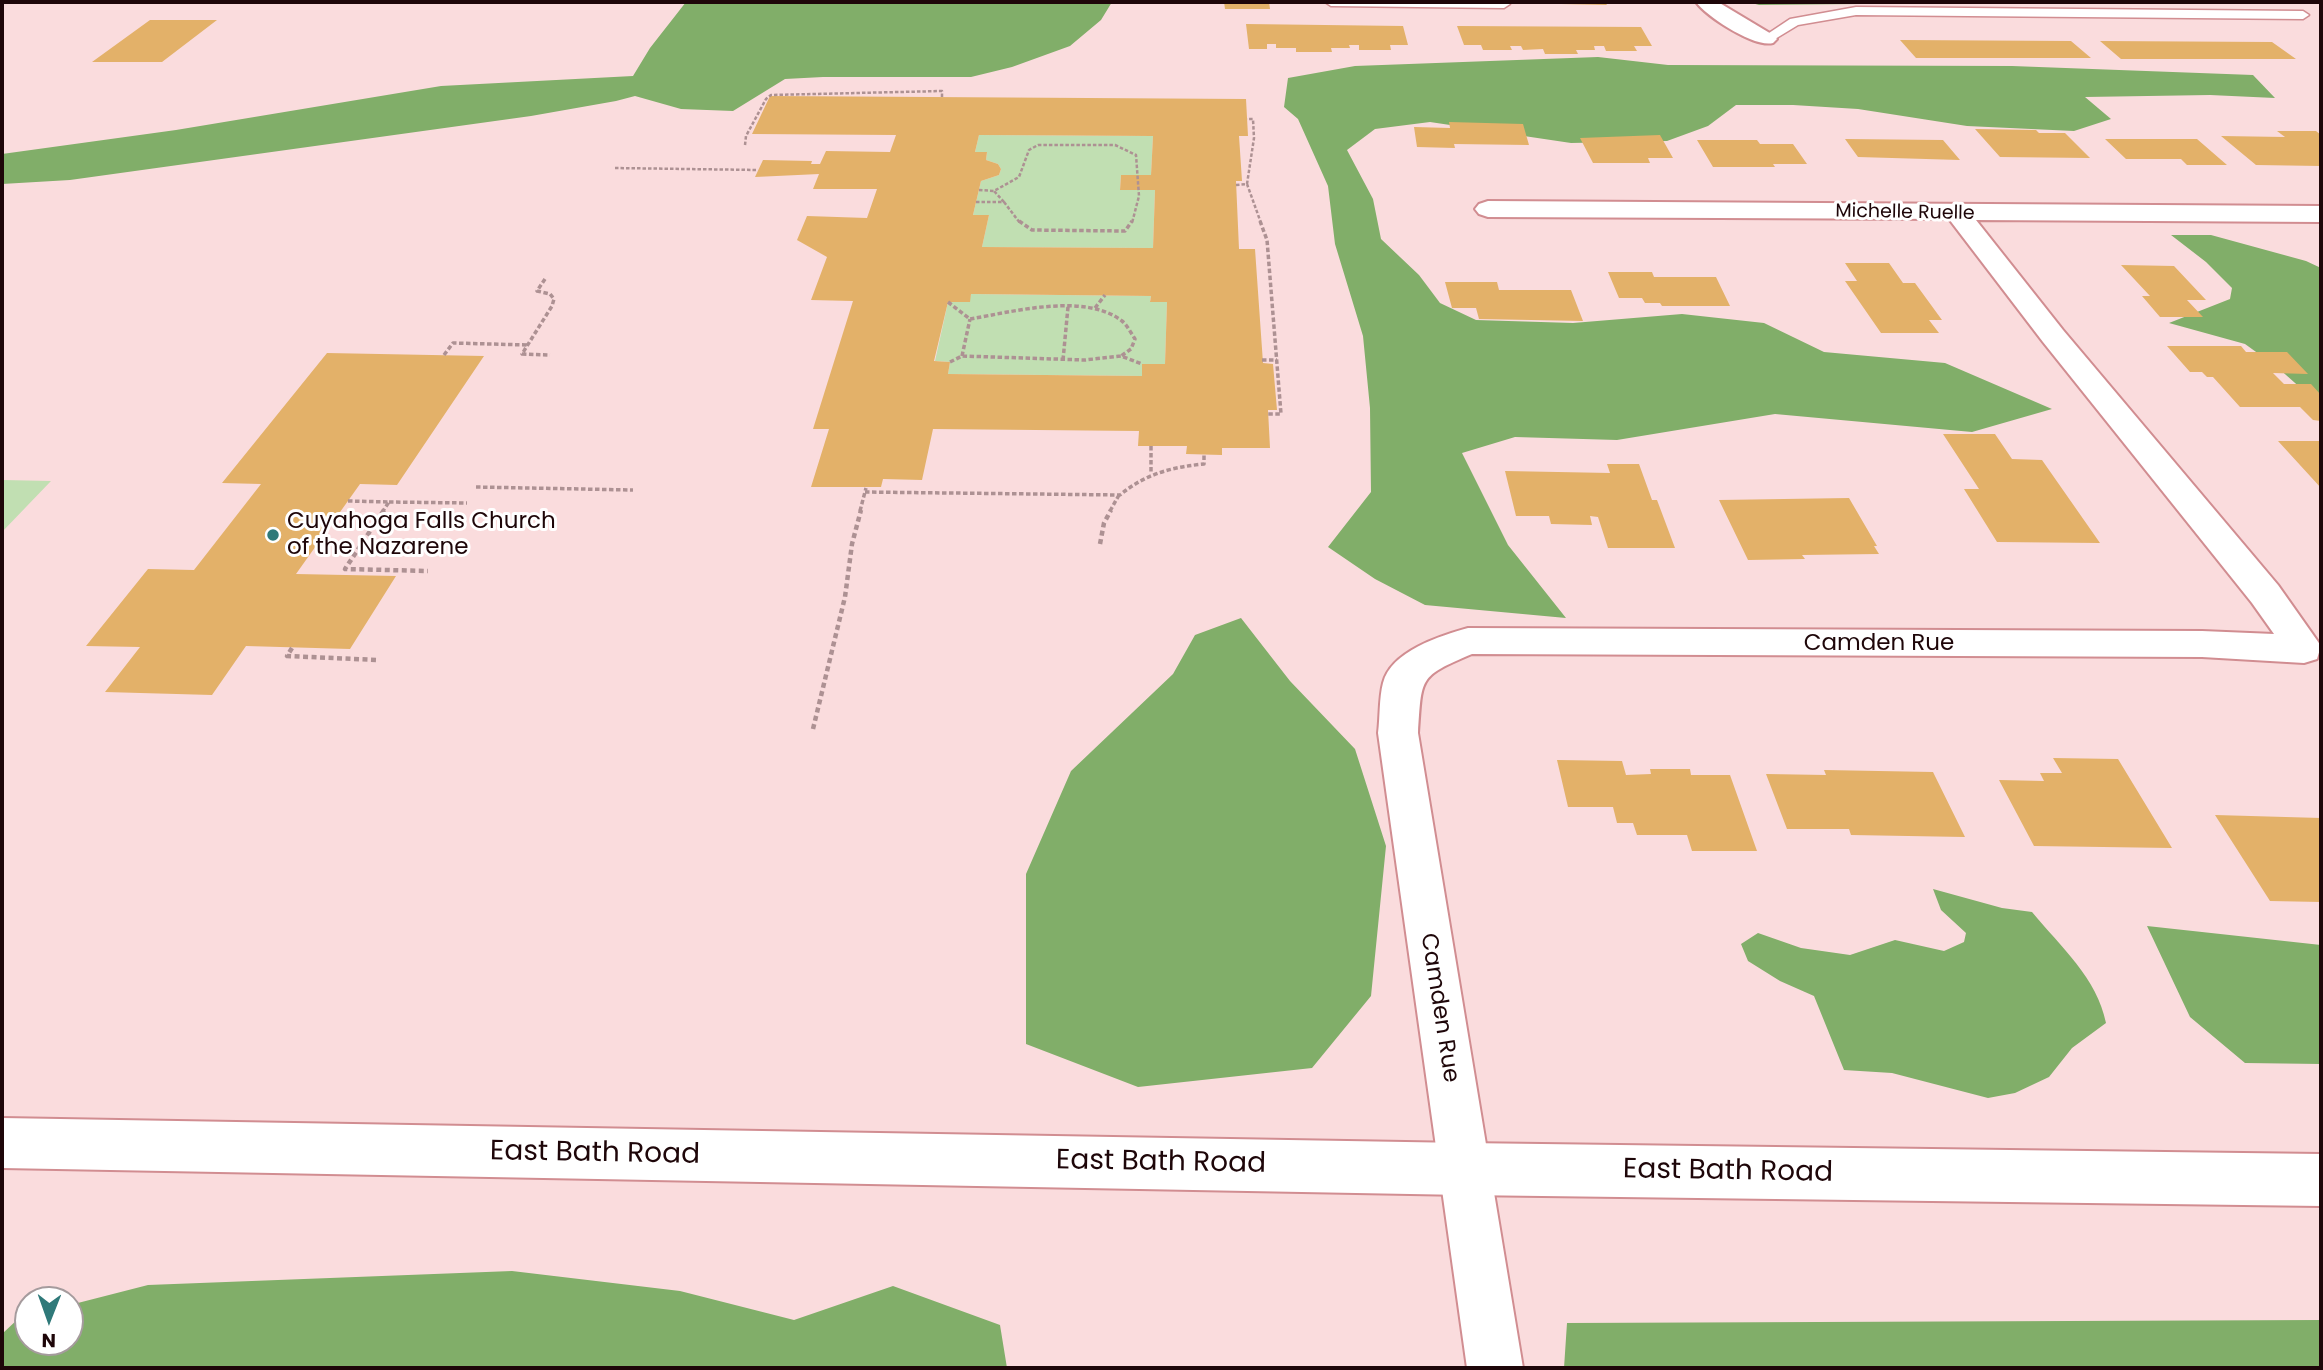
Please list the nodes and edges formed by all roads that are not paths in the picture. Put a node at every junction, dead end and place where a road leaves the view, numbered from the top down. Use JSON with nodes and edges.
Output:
{"nodes":[{"id":1,"x":1331,"y":2,"type":"edge"},
{"id":2,"x":1503,"y":2,"type":"edge"},
{"id":3,"x":1706,"y":2,"type":"edge"},
{"id":4,"x":2302,"y":15,"type":"dead end"},
{"id":5,"x":1766,"y":39,"type":"joint"},
{"id":6,"x":1488,"y":209,"type":"dead end"},
{"id":7,"x":1958,"y":214,"type":"junction"},
{"id":8,"x":2321,"y":214,"type":"edge"},
{"id":9,"x":2,"y":1143,"type":"edge"},
{"id":10,"x":1464,"y":1169,"type":"junction"},
{"id":11,"x":2321,"y":1180,"type":"edge"},
{"id":12,"x":1495,"y":1368,"type":"edge"}],
"edges":[{"from":1,"to":2,"type":"lane"},
{"from":3,"to":5,"type":"street"},
{"from":4,"to":5,"type":"lane"},
{"from":6,"to":7,"type":"street","name":"Michelle Ruelle"},
{"from":7,"to":8,"type":"street","name":"Michelle Ruelle"},
{"from":7,"to":10,"type":"street","name":"Camden Rue"},
{"from":9,"to":10,"type":"street","name":"East Bath Road"},
{"from":10,"to":11,"type":"street","name":"East Bath Road"},
{"from":10,"to":12,"type":"street"}]}
